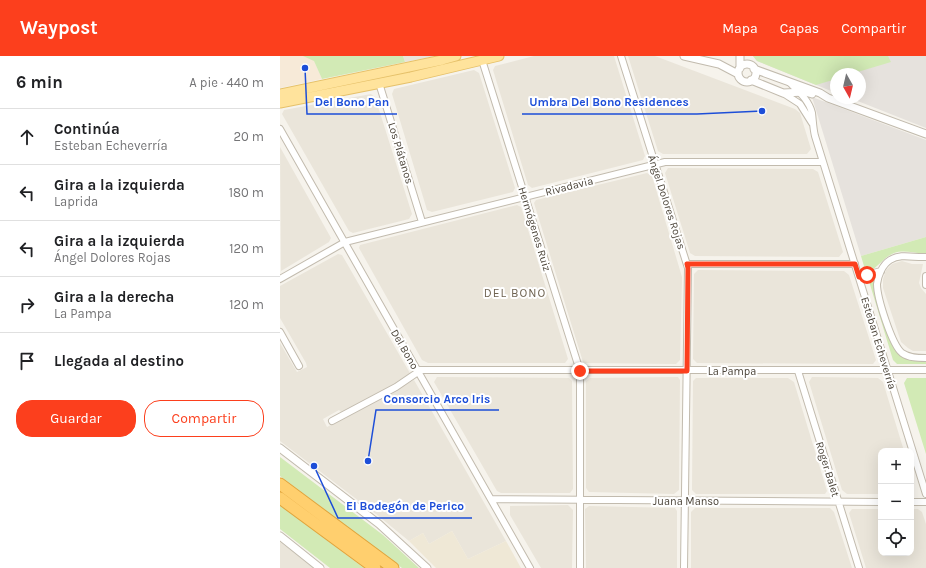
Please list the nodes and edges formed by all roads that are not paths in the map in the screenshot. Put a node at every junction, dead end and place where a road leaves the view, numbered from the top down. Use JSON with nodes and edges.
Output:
{"nodes":[{"id":1,"x":455,"y":56,"type":"edge"},
{"id":2,"x":498,"y":56,"type":"edge"},
{"id":3,"x":621,"y":56,"type":"edge"},
{"id":4,"x":684,"y":56,"type":"edge"},
{"id":5,"x":740,"y":56,"type":"edge"},
{"id":6,"x":746,"y":56,"type":"edge"},
{"id":7,"x":482,"y":60,"type":"junction"},
{"id":8,"x":457,"y":66,"type":"junction"},
{"id":9,"x":752,"y":67,"type":"junction"},
{"id":10,"x":739,"y":71,"type":"junction"},
{"id":11,"x":751,"y":80,"type":"junction"},
{"id":12,"x":789,"y":82,"type":"junction"},
{"id":13,"x":379,"y":83,"type":"junction"},
{"id":14,"x":783,"y":92,"type":"junction"},
{"id":15,"x":800,"y":92,"type":"junction"},
{"id":16,"x":280,"y":94,"type":"edge"},
{"id":17,"x":828,"y":98,"type":"junction"},
{"id":18,"x":280,"y":103,"type":"edge"},
{"id":19,"x":812,"y":123,"type":"junction"},
{"id":20,"x":280,"y":129,"type":"edge"},
{"id":21,"x":926,"y":134,"type":"edge"},
{"id":22,"x":823,"y":162,"type":"junction"},
{"id":23,"x":656,"y":164,"type":"junction"},
{"id":24,"x":525,"y":197,"type":"junction"},
{"id":25,"x":422,"y":222,"type":"junction"},
{"id":26,"x":344,"y":242,"type":"junction"},
{"id":27,"x":926,"y":257,"type":"edge"},
{"id":28,"x":687,"y":264,"type":"junction"},
{"id":29,"x":855,"y":264,"type":"junction"},
{"id":30,"x":881,"y":271,"type":"junction"},
{"id":31,"x":926,"y":276,"type":"edge"},
{"id":32,"x":859,"y":277,"type":"junction"},
{"id":33,"x":280,"y":279,"type":"edge"},
{"id":34,"x":926,"y":285,"type":"edge"},
{"id":35,"x":280,"y":332,"type":"edge"},
{"id":36,"x":926,"y":358,"type":"edge"},
{"id":37,"x":299,"y":366,"type":"dead end"},
{"id":38,"x":888,"y":370,"type":"junction"},
{"id":39,"x":926,"y":370,"type":"edge"},
{"id":40,"x":418,"y":371,"type":"junction"},
{"id":41,"x":580,"y":371,"type":"junction"},
{"id":42,"x":687,"y":371,"type":"junction"},
{"id":43,"x":798,"y":371,"type":"junction"},
{"id":44,"x":332,"y":421,"type":"dead end"},
{"id":45,"x":280,"y":448,"type":"edge"},
{"id":46,"x":280,"y":484,"type":"edge"},
{"id":47,"x":926,"y":494,"type":"edge"},
{"id":48,"x":280,"y":498,"type":"edge"},
{"id":49,"x":490,"y":499,"type":"junction"},
{"id":50,"x":580,"y":500,"type":"junction"},
{"id":51,"x":685,"y":501,"type":"junction"},
{"id":52,"x":838,"y":502,"type":"junction"},
{"id":53,"x":878,"y":502,"type":"edge"},
{"id":54,"x":914,"y":502,"type":"edge"},
{"id":55,"x":926,"y":502,"type":"edge"},
{"id":56,"x":280,"y":536,"type":"edge"},
{"id":57,"x":320,"y":568,"type":"edge"},
{"id":58,"x":375,"y":568,"type":"edge"},
{"id":59,"x":392,"y":568,"type":"edge"},
{"id":60,"x":428,"y":568,"type":"edge"},
{"id":61,"x":530,"y":568,"type":"edge"},
{"id":62,"x":580,"y":568,"type":"edge"},
{"id":63,"x":684,"y":568,"type":"edge"},
{"id":64,"x":859,"y":568,"type":"edge"}],
"edges":[{"from":1,"to":8,"type":"street"},
{"from":1,"to":16,"type":"main road"},
{"from":2,"to":7,"type":"main road"},
{"from":3,"to":23,"type":"street","name":"Ángel Dolores Rojas"},
{"from":4,"to":10,"type":"street"},
{"from":5,"to":10,"type":"street"},
{"from":6,"to":9,"type":"street"},
{"from":7,"to":8,"type":"main road"},
{"from":7,"to":24,"type":"street","name":"Hermógenes Ruiz"},
{"from":8,"to":13,"type":"main road"},
{"from":9,"to":10,"type":"street"},
{"from":9,"to":11,"type":"street"},
{"from":9,"to":12,"type":"street","name":"Esteban Echeverría"},
{"from":10,"to":11,"type":"street"},
{"from":11,"to":14,"type":"street","name":"Esteban Echeverría"},
{"from":12,"to":15,"type":"street","name":"Esteban Echeverría"},
{"from":12,"to":17,"type":"street"},
{"from":13,"to":18,"type":"main road"},
{"from":13,"to":25,"type":"street","name":"Los Plátanos"},
{"from":14,"to":15,"type":"street","name":"Esteban Echeverría"},
{"from":14,"to":19,"type":"street","name":"Esteban Echeverría"},
{"from":15,"to":17,"type":"street"},
{"from":15,"to":19,"type":"street","name":"Esteban Echeverría"},
{"from":17,"to":21,"type":"street"},
{"from":19,"to":22,"type":"street","name":"Esteban Echeverría"},
{"from":20,"to":26,"type":"street","name":"Del Bono"},
{"from":22,"to":23,"type":"street","name":"Rivadavia"},
{"from":22,"to":29,"type":"street","name":"Esteban Echeverría"},
{"from":23,"to":24,"type":"street","name":"Rivadavia"},
{"from":23,"to":28,"type":"street","name":"Ángel Dolores Rojas"},
{"from":24,"to":25,"type":"street","name":"Rivadavia"},
{"from":24,"to":41,"type":"street","name":"Hermógenes Ruiz"},
{"from":25,"to":26,"type":"street","name":"Rivadavia"},
{"from":26,"to":33,"type":"street","name":"Rivadavia"},
{"from":26,"to":40,"type":"street","name":"Del Bono"},
{"from":27,"to":30,"type":"street"},
{"from":28,"to":29,"type":"street"},
{"from":28,"to":42,"type":"street","name":"Ángel Dolores Rojas"},
{"from":29,"to":32,"type":"street","name":"Esteban Echeverría"},
{"from":30,"to":32,"type":"street"},
{"from":30,"to":36,"type":"street"},
{"from":31,"to":34,"type":"street"},
{"from":32,"to":38,"type":"street","name":"Esteban Echeverría"},
{"from":35,"to":37,"type":"street"},
{"from":38,"to":39,"type":"street","name":"La Pampa"},
{"from":38,"to":43,"type":"street","name":"La Pampa"},
{"from":38,"to":47,"type":"street","name":"Esteban Echeverría"},
{"from":40,"to":41,"type":"street","name":"La Pampa"},
{"from":40,"to":44,"type":"street"},
{"from":40,"to":49,"type":"street","name":"Del Bono"},
{"from":41,"to":42,"type":"street","name":"La Pampa"},
{"from":41,"to":50,"type":"street","name":"Hermógenes Ruiz"},
{"from":42,"to":43,"type":"street","name":"La Pampa"},
{"from":42,"to":51,"type":"street","name":"Ángel Dolores Rojas"},
{"from":43,"to":52,"type":"street","name":"Roger Balet"},
{"from":45,"to":60,"type":"street"},
{"from":46,"to":59,"type":"highway"},
{"from":48,"to":58,"type":"highway"},
{"from":49,"to":50,"type":"street","name":"Juana Manso"},
{"from":49,"to":61,"type":"street","name":"Del Bono"},
{"from":50,"to":51,"type":"street","name":"Juana Manso"},
{"from":50,"to":62,"type":"street","name":"Hermógenes Ruiz"},
{"from":51,"to":52,"type":"street","name":"Juana Manso"},
{"from":51,"to":63,"type":"street","name":"Ángel Dolores Rojas"},
{"from":52,"to":53,"type":"street","name":"Juana Manso"},
{"from":52,"to":64,"type":"street","name":"Roger Balet"},
{"from":54,"to":55,"type":"street"},
{"from":56,"to":57,"type":"street"}]}
